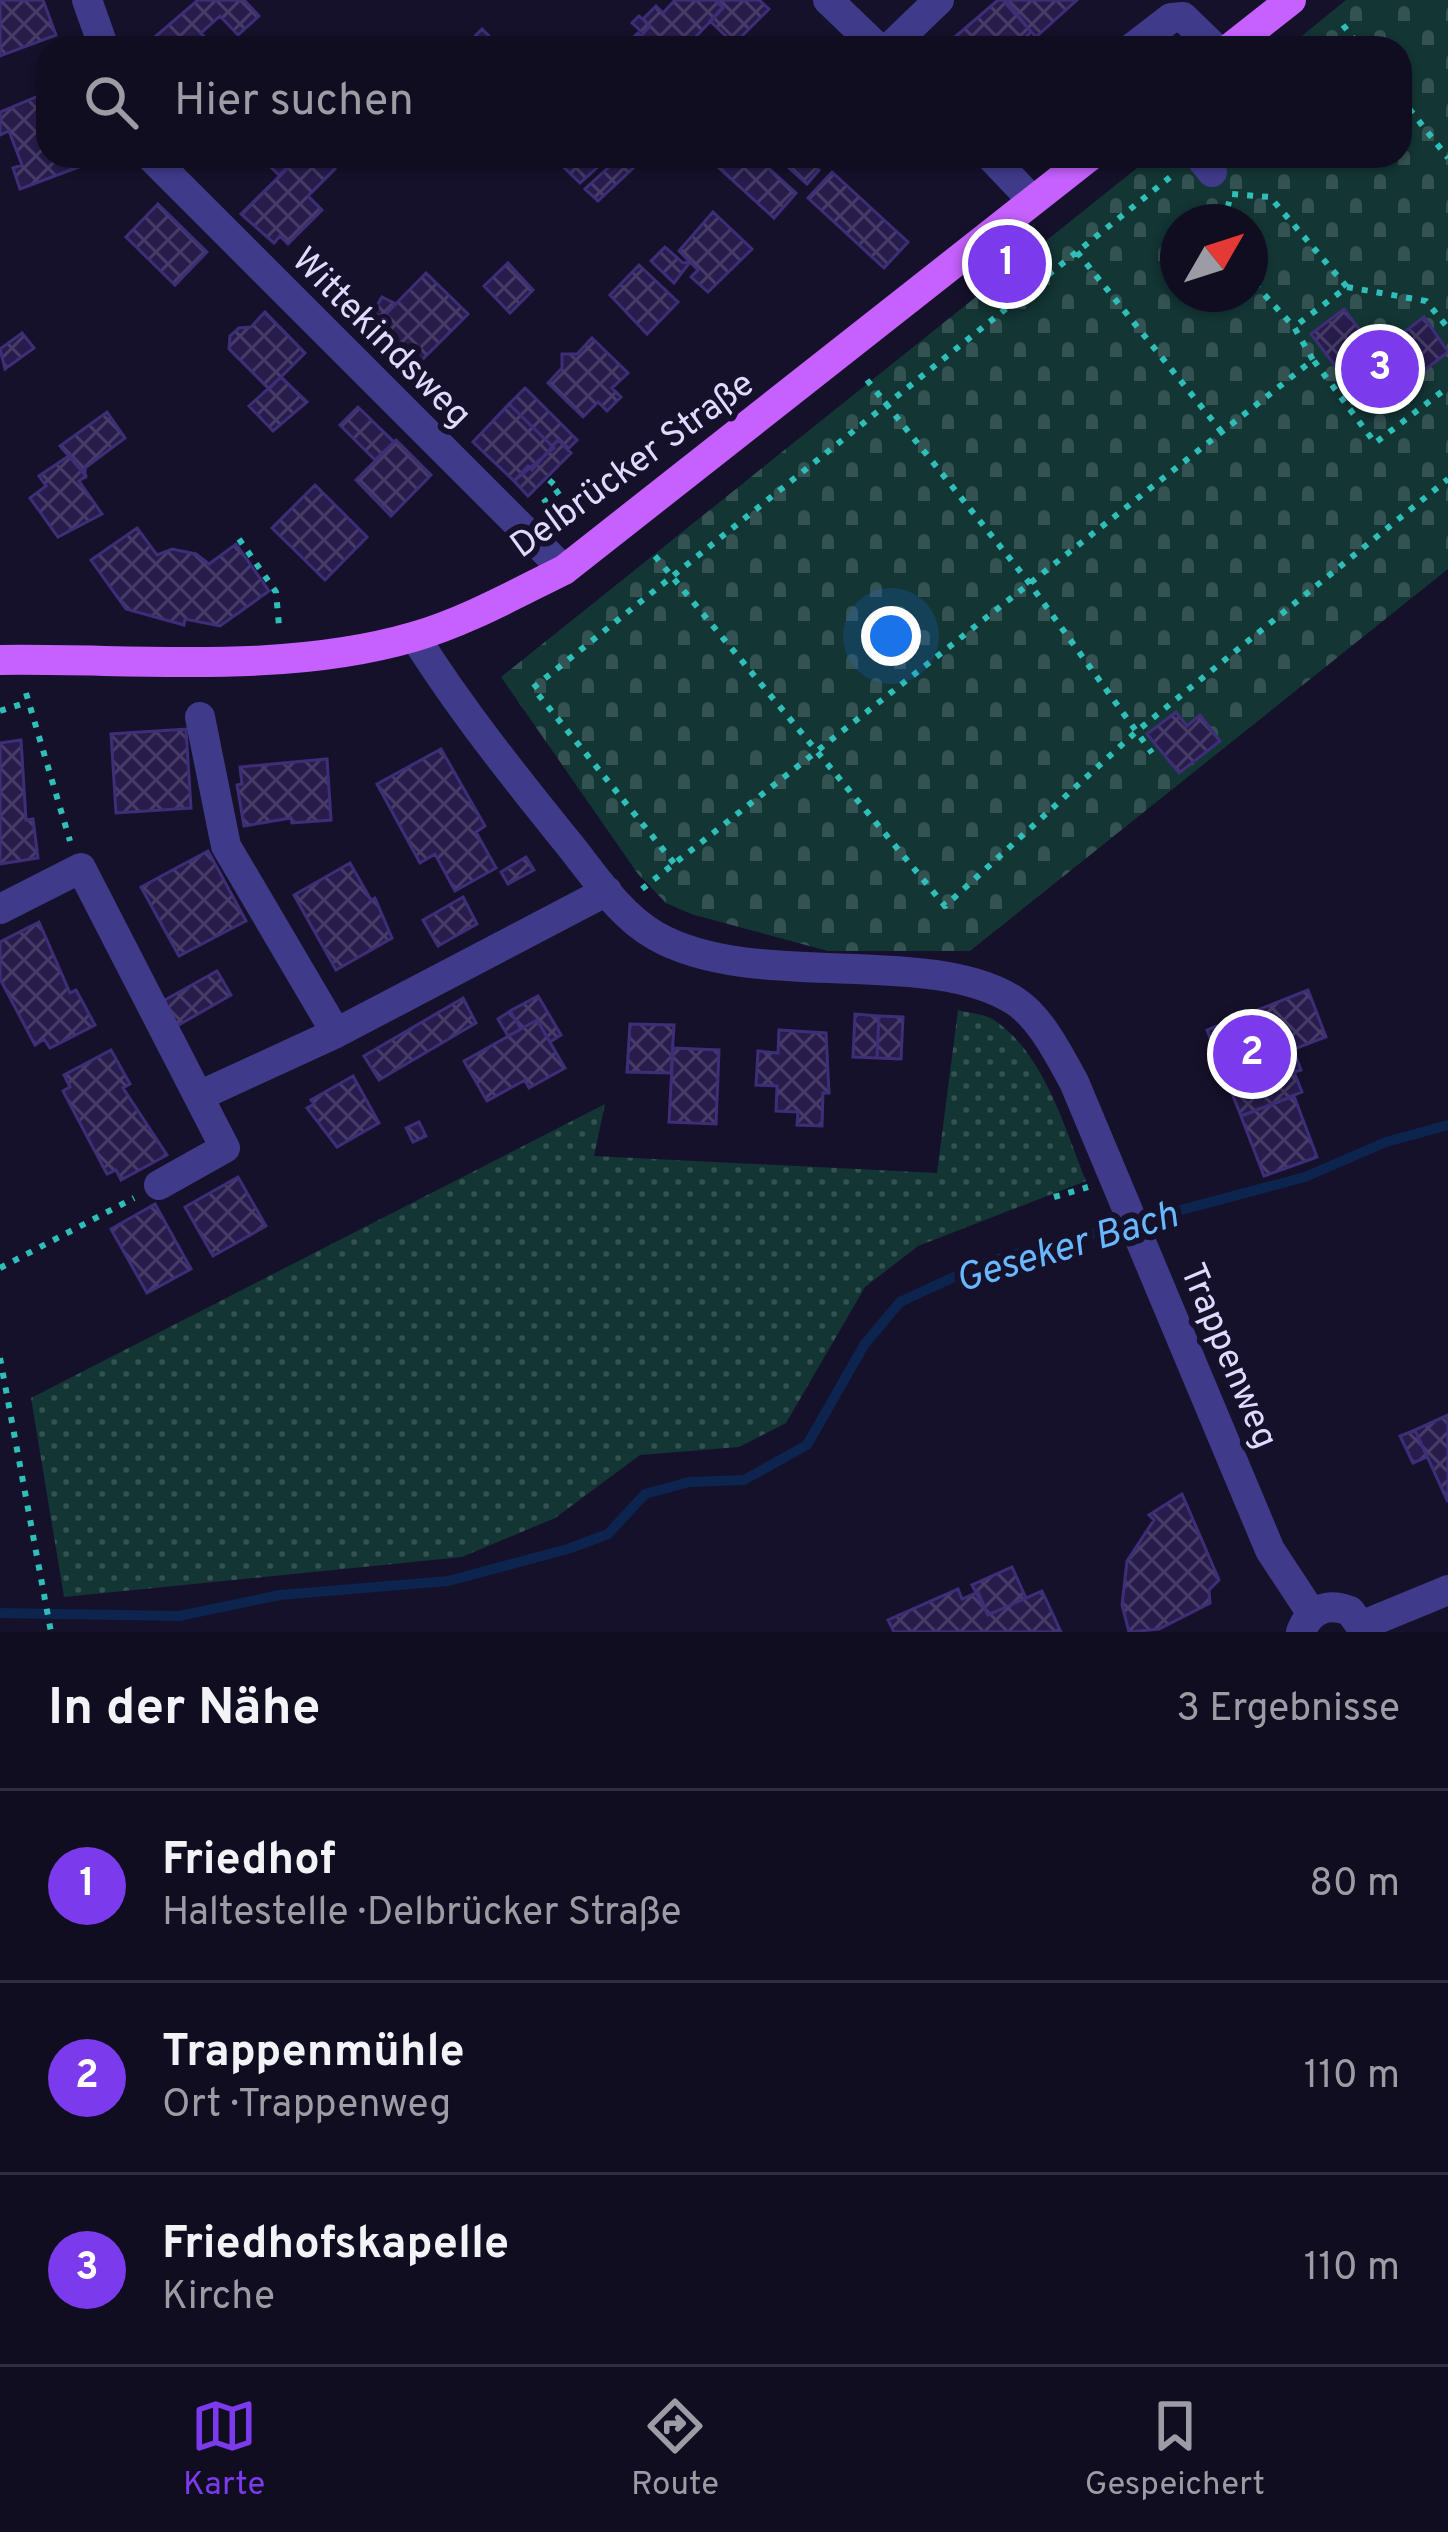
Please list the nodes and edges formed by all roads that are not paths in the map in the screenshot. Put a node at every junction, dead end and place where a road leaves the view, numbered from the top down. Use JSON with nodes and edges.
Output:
{"nodes":[{"id":1,"x":87,"y":0,"type":"edge"},
{"id":2,"x":828,"y":0,"type":"edge"},
{"id":3,"x":939,"y":0,"type":"edge"},
{"id":4,"x":1292,"y":0,"type":"edge"},
{"id":5,"x":100,"y":36,"type":"edge"},
{"id":6,"x":866,"y":36,"type":"edge"},
{"id":7,"x":902,"y":36,"type":"edge"},
{"id":8,"x":1148,"y":36,"type":"edge"},
{"id":9,"x":1203,"y":36,"type":"edge"},
{"id":10,"x":1246,"y":36,"type":"edge"},
{"id":11,"x":162,"y":168,"type":"edge"},
{"id":12,"x":1002,"y":168,"type":"edge"},
{"id":13,"x":1074,"y":168,"type":"edge"},
{"id":14,"x":1032,"y":200,"type":"junction"},
{"id":15,"x":564,"y":570,"type":"junction"},
{"id":16,"x":415,"y":637,"type":"junction"},
{"id":17,"x":0,"y":660,"type":"edge"},
{"id":18,"x":200,"y":717,"type":"dead end"},
{"id":19,"x":607,"y":891,"type":"junction"},
{"id":20,"x":0,"y":909,"type":"edge"},
{"id":21,"x":336,"y":1034,"type":"junction"},
{"id":22,"x":199,"y":1096,"type":"junction"},
{"id":23,"x":159,"y":1185,"type":"road end"},
{"id":24,"x":1448,"y":1591,"type":"edge"},
{"id":25,"x":1306,"y":1623,"type":"edge"},
{"id":26,"x":1364,"y":1629,"type":"edge"}],
"edges":[{"from":1,"to":5,"type":"street"},
{"from":2,"to":6,"type":"street"},
{"from":3,"to":7,"type":"street"},
{"from":4,"to":10,"type":"main road"},
{"from":8,"to":9,"type":"street"},
{"from":11,"to":15,"type":"street","name":"Wittekindsweg"},
{"from":12,"to":14,"type":"street"},
{"from":13,"to":14,"type":"main road","name":"Delbrücker Straße"},
{"from":14,"to":15,"type":"main road","name":"Delbrücker Straße"},
{"from":15,"to":16,"type":"main road","name":"Delbrücker Straße"},
{"from":16,"to":17,"type":"main road","name":"Delbrücker Straße"},
{"from":16,"to":19,"type":"street","name":"Trappenweg"},
{"from":18,"to":21,"type":"street"},
{"from":19,"to":21,"type":"street"},
{"from":19,"to":25,"type":"street","name":"Trappenweg"},
{"from":20,"to":22,"type":"street"},
{"from":21,"to":22,"type":"street"},
{"from":22,"to":23,"type":"street"},
{"from":24,"to":26,"type":"street"},
{"from":25,"to":26,"type":"street"}]}
